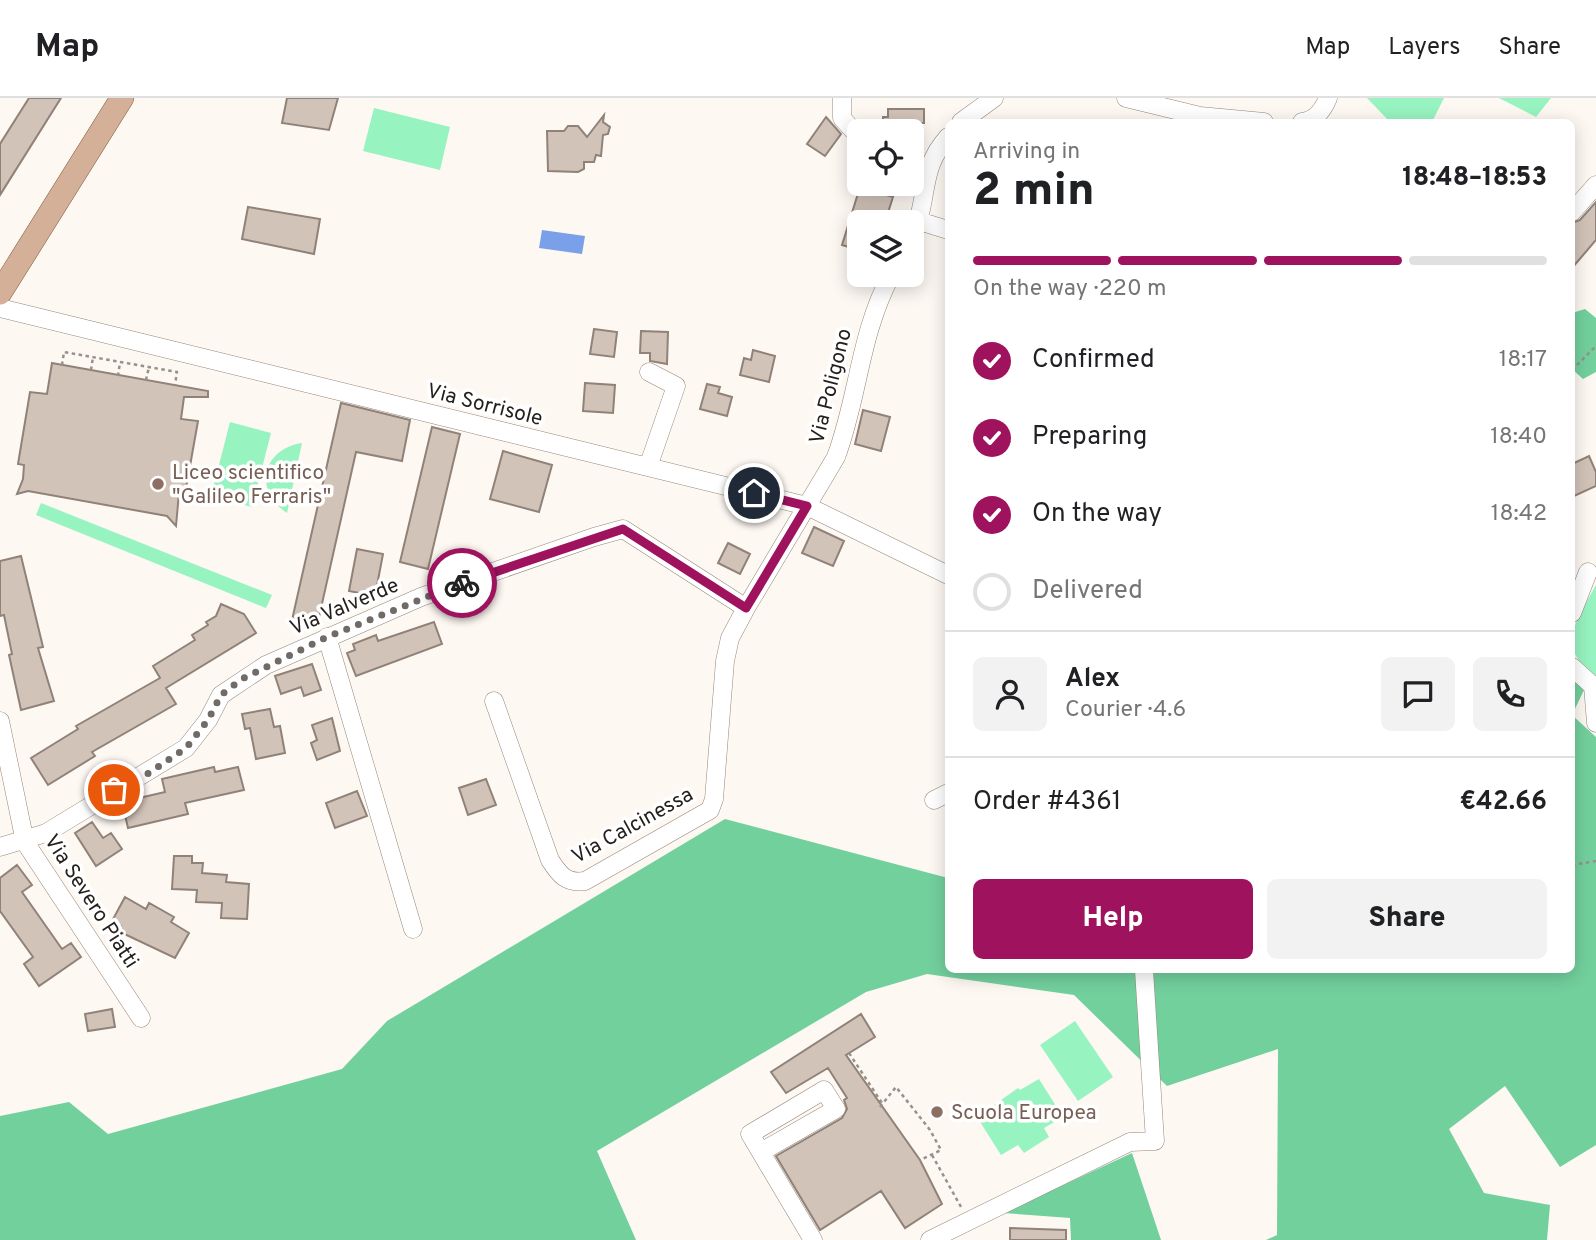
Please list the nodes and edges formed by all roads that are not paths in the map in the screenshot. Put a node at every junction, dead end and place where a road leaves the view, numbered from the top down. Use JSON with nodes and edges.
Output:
{"nodes":[{"id":1,"x":122,"y":98,"type":"edge"},
{"id":2,"x":842,"y":98,"type":"edge"},
{"id":3,"x":994,"y":98,"type":"edge"},
{"id":4,"x":1126,"y":98,"type":"edge"},
{"id":5,"x":1328,"y":98,"type":"edge"},
{"id":6,"x":965,"y":119,"type":"edge"},
{"id":7,"x":1200,"y":119,"type":"edge"},
{"id":8,"x":1311,"y":119,"type":"edge"},
{"id":9,"x":847,"y":124,"type":"edge"},
{"id":10,"x":945,"y":142,"type":"edge"},
{"id":11,"x":924,"y":172,"type":"edge"},
{"id":12,"x":1596,"y":185,"type":"edge"},
{"id":13,"x":1575,"y":209,"type":"edge"},
{"id":14,"x":924,"y":229,"type":"edge"},
{"id":15,"x":945,"y":230,"type":"edge"},
{"id":16,"x":886,"y":287,"type":"edge"},
{"id":17,"x":0,"y":293,"type":"edge"},
{"id":18,"x":0,"y":308,"type":"edge"},
{"id":19,"x":649,"y":372,"type":"dead end"},
{"id":20,"x":648,"y":467,"type":"junction"},
{"id":21,"x":807,"y":506,"type":"junction"},
{"id":22,"x":1588,"y":572,"type":"dead end"},
{"id":23,"x":945,"y":574,"type":"edge"},
{"id":24,"x":1575,"y":605,"type":"edge"},
{"id":25,"x":746,"y":608,"type":"junction"},
{"id":26,"x":327,"y":637,"type":"junction"},
{"id":27,"x":1575,"y":670,"type":"edge"},
{"id":28,"x":494,"y":701,"type":"dead end"},
{"id":29,"x":0,"y":721,"type":"edge"},
{"id":30,"x":1596,"y":723,"type":"edge"},
{"id":31,"x":25,"y":842,"type":"junction"},
{"id":32,"x":0,"y":848,"type":"edge"},
{"id":33,"x":413,"y":929,"type":"dead end"},
{"id":34,"x":1144,"y":973,"type":"edge"},
{"id":35,"x":141,"y":1018,"type":"dead end"},
{"id":36,"x":761,"y":1153,"type":"dead end"},
{"id":37,"x":813,"y":1240,"type":"edge"},
{"id":38,"x":930,"y":1240,"type":"edge"}],
"edges":[{"from":1,"to":17,"type":"main road"},
{"from":2,"to":9,"type":"street"},
{"from":3,"to":6,"type":"street"},
{"from":4,"to":7,"type":"street"},
{"from":5,"to":8,"type":"street"},
{"from":10,"to":11,"type":"street"},
{"from":12,"to":13,"type":"street"},
{"from":14,"to":15,"type":"street"},
{"from":16,"to":21,"type":"street","name":"Via Poligono"},
{"from":18,"to":20,"type":"street","name":"Via Sorrisole"},
{"from":19,"to":20,"type":"street"},
{"from":20,"to":21,"type":"street","name":"Via Sorrisole"},
{"from":21,"to":23,"type":"street","name":"Via Sorrisole"},
{"from":21,"to":25,"type":"street"},
{"from":22,"to":24,"type":"street"},
{"from":25,"to":26,"type":"street","name":"Via Valverde"},
{"from":25,"to":28,"type":"street","name":"Via Calcinessa"},
{"from":26,"to":31,"type":"street","name":"Via Valverde"},
{"from":26,"to":33,"type":"street"},
{"from":27,"to":30,"type":"street"},
{"from":29,"to":31,"type":"street","name":"Via Severo Piatti"},
{"from":31,"to":32,"type":"street","name":"Via Valverde"},
{"from":31,"to":35,"type":"street","name":"Via Severo Piatti"},
{"from":34,"to":38,"type":"street"},
{"from":36,"to":37,"type":"street"}]}
